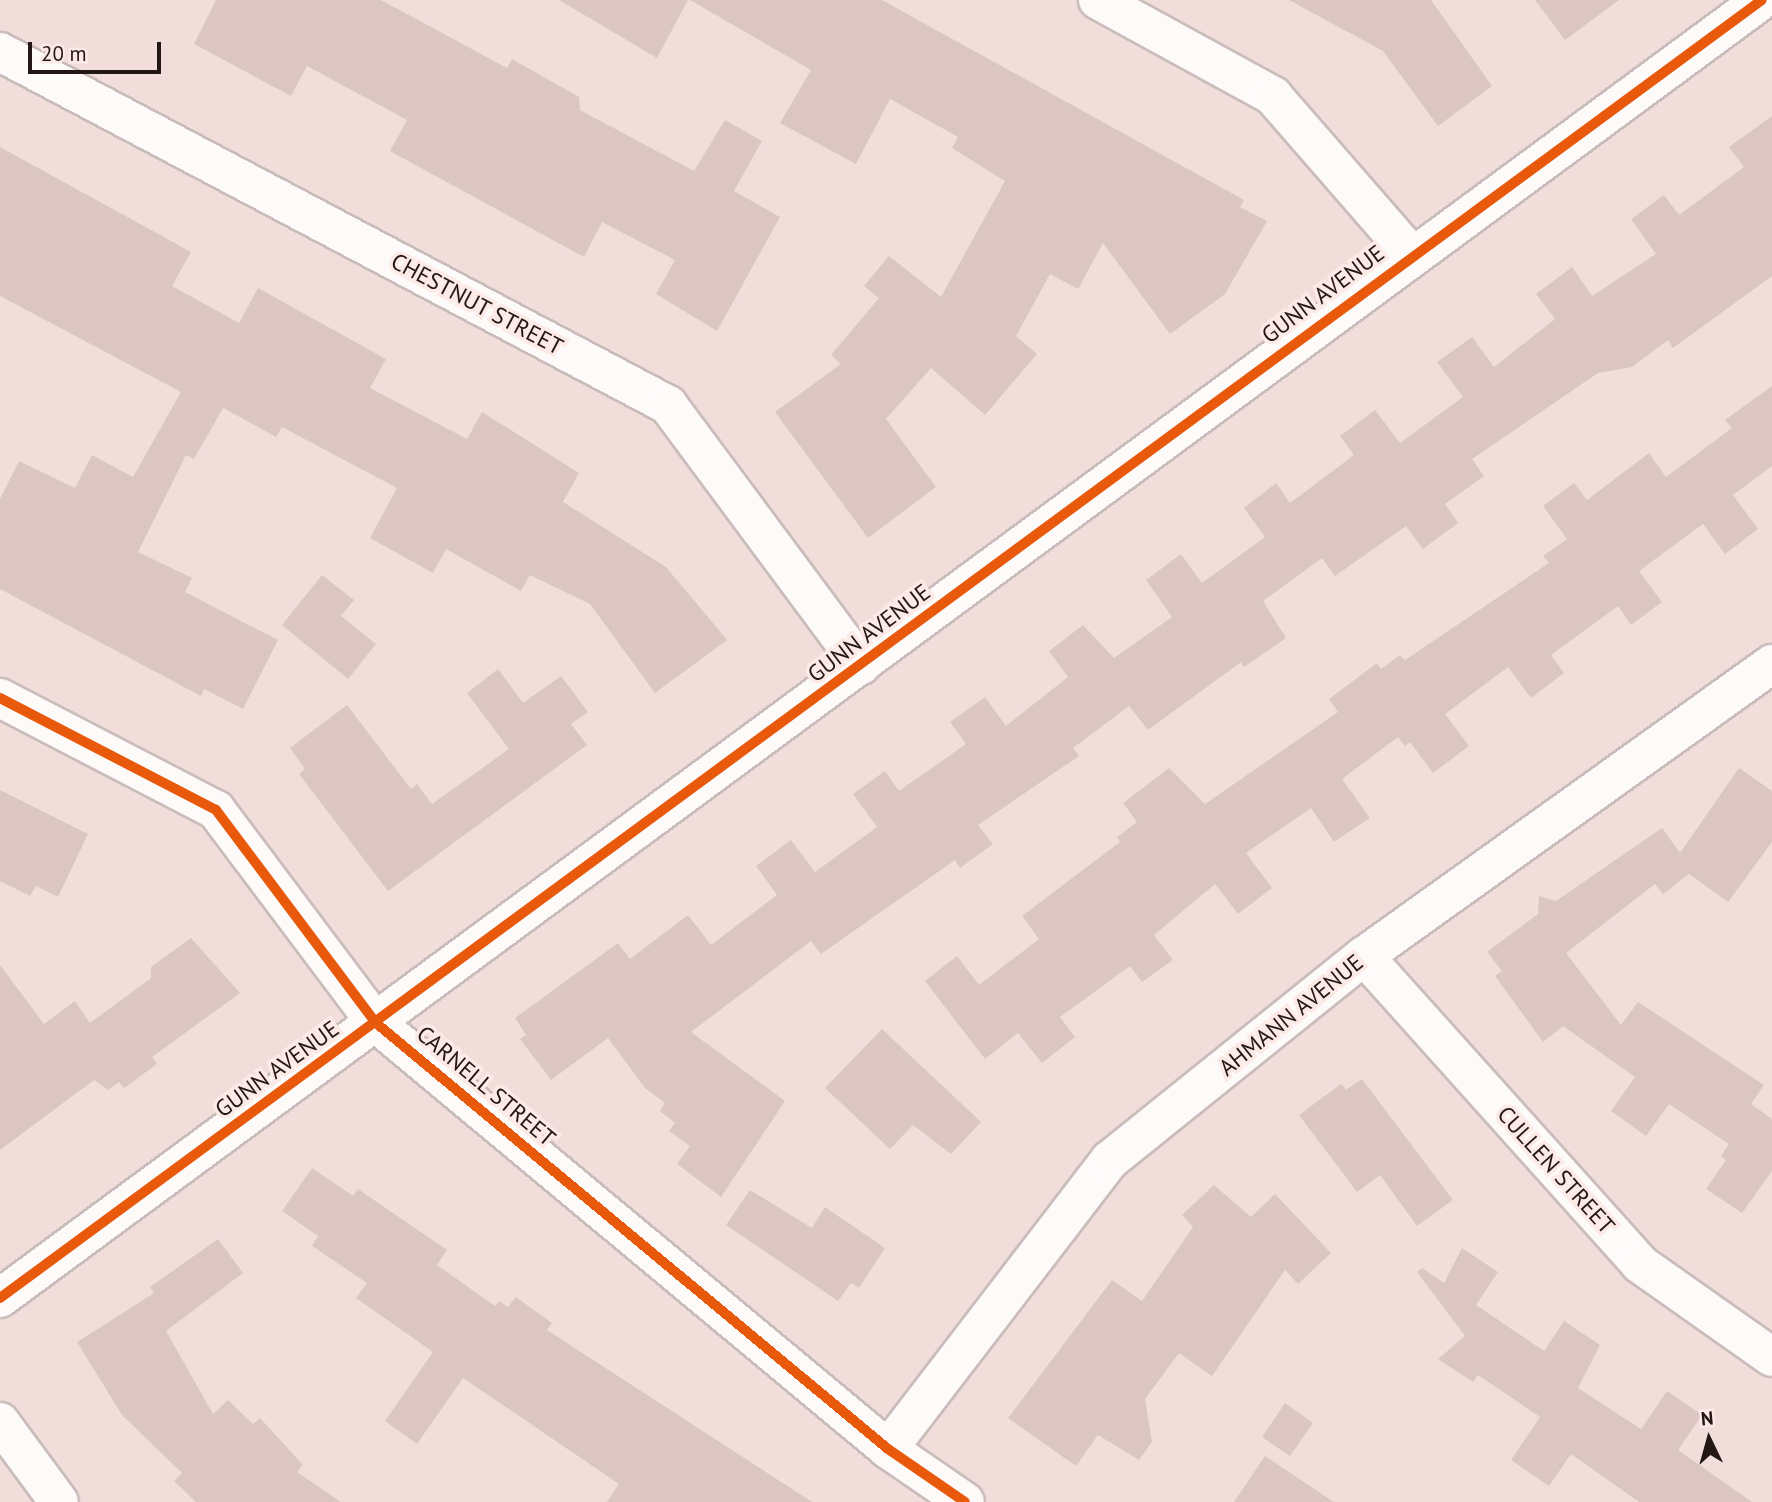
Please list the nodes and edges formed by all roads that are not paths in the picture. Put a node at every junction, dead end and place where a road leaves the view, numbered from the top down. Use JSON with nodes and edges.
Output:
{"nodes":[{"id":1,"x":1098,"y":0,"type":"edge"},
{"id":2,"x":1762,"y":0,"type":"edge"},
{"id":3,"x":0,"y":52,"type":"edge"},
{"id":4,"x":1411,"y":255,"type":"junction"},
{"id":5,"x":861,"y":665,"type":"junction"},
{"id":6,"x":1767,"y":675,"type":"edge"},
{"id":7,"x":0,"y":698,"type":"edge"},
{"id":8,"x":1364,"y":956,"type":"junction"},
{"id":9,"x":376,"y":1023,"type":"junction"},
{"id":10,"x":0,"y":1298,"type":"edge"},
{"id":11,"x":1772,"y":1357,"type":"edge"},
{"id":12,"x":0,"y":1423,"type":"edge"},
{"id":13,"x":888,"y":1449,"type":"junction"},
{"id":14,"x":60,"y":1502,"type":"edge"},
{"id":15,"x":965,"y":1502,"type":"edge"}],
"edges":[{"from":1,"to":4,"type":"street"},
{"from":2,"to":4,"type":"street","name":"GUNN AVENUE"},
{"from":3,"to":5,"type":"street","name":"CHESTNUT STREET"},
{"from":4,"to":5,"type":"street","name":"GUNN AVENUE"},
{"from":5,"to":9,"type":"street","name":"GUNN AVENUE"},
{"from":6,"to":8,"type":"street","name":"AHMANN AVENUE"},
{"from":7,"to":9,"type":"street","name":"CARNELL STREET"},
{"from":8,"to":11,"type":"street","name":"CULLEN STREET"},
{"from":8,"to":13,"type":"street","name":"AHMANN AVENUE"},
{"from":9,"to":10,"type":"street","name":"GUNN AVENUE"},
{"from":9,"to":13,"type":"street","name":"CARNELL STREET"},
{"from":12,"to":14,"type":"street"},
{"from":13,"to":15,"type":"street","name":"CARNELL STREET"}]}
